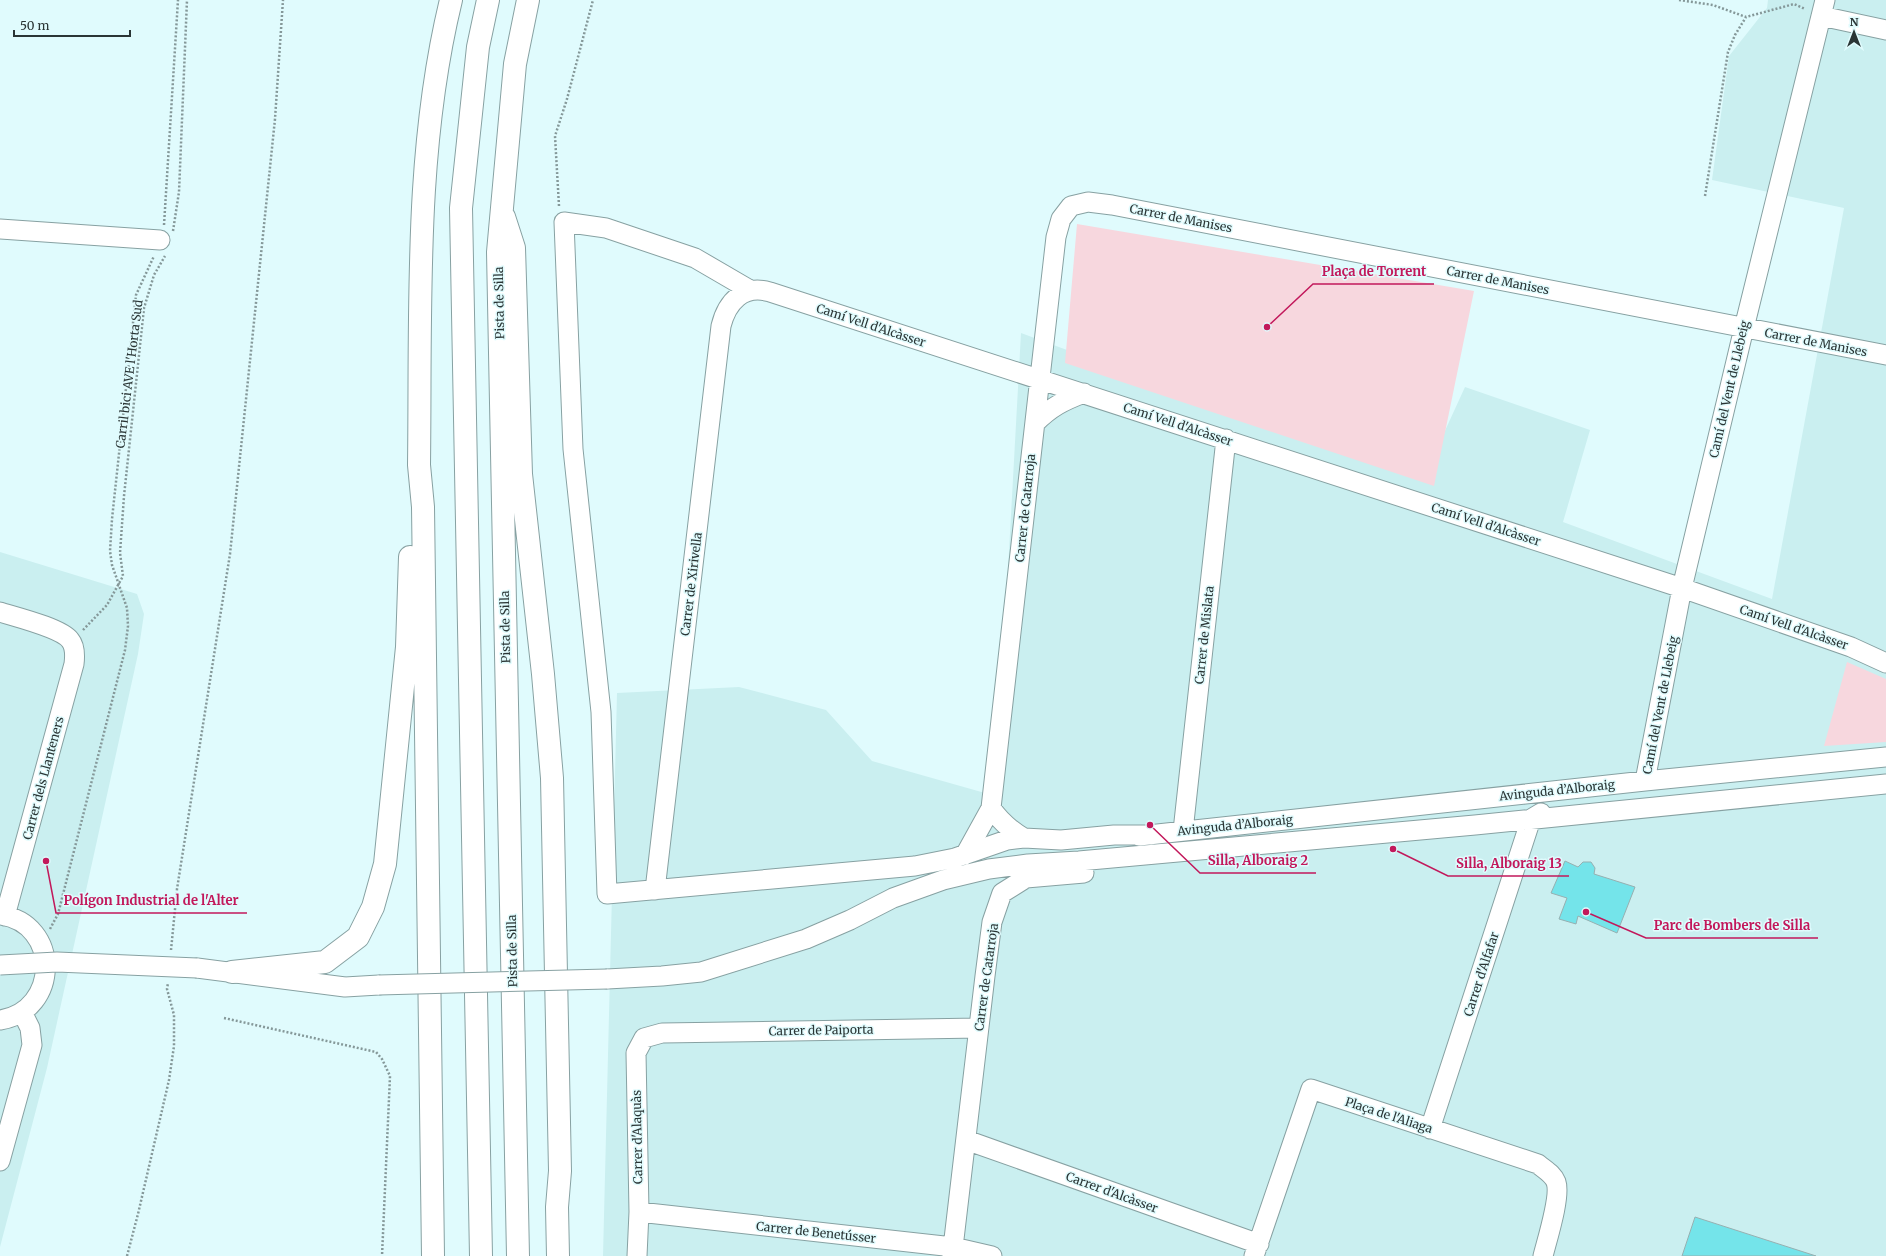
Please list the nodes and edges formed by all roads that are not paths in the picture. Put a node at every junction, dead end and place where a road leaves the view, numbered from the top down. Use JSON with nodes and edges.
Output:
{"nodes":[{"id":1,"x":451,"y":0,"type":"edge"},
{"id":2,"x":488,"y":0,"type":"edge"},
{"id":3,"x":528,"y":0,"type":"edge"},
{"id":4,"x":1823,"y":8,"type":"edge"},
{"id":5,"x":1886,"y":30,"type":"edge"},
{"id":6,"x":501,"y":207,"type":"junction"},
{"id":7,"x":1066,"y":211,"type":"joint"},
{"id":8,"x":0,"y":229,"type":"edge"},
{"id":9,"x":167,"y":243,"type":"road end"},
{"id":10,"x":750,"y":290,"type":"junction"},
{"id":11,"x":1744,"y":328,"type":"junction"},
{"id":12,"x":1886,"y":355,"type":"edge"},
{"id":13,"x":1040,"y":378,"type":"junction"},
{"id":14,"x":1084,"y":393,"type":"junction"},
{"id":15,"x":1034,"y":423,"type":"junction"},
{"id":16,"x":1226,"y":439,"type":"junction"},
{"id":17,"x":419,"y":465,"type":"junction"},
{"id":18,"x":1682,"y":588,"type":"junction"},
{"id":19,"x":0,"y":612,"type":"edge"},
{"id":20,"x":1886,"y":663,"type":"edge"},
{"id":21,"x":1886,"y":757,"type":"edge"},
{"id":22,"x":1710,"y":774,"type":"junction"},
{"id":23,"x":1646,"y":781,"type":"junction"},
{"id":24,"x":1886,"y":784,"type":"edge"},
{"id":25,"x":991,"y":808,"type":"junction"},
{"id":26,"x":1531,"y":819,"type":"junction"},
{"id":27,"x":1183,"y":832,"type":"junction"},
{"id":28,"x":1151,"y":834,"type":"junction"},
{"id":29,"x":1024,"y":838,"type":"junction"},
{"id":30,"x":1285,"y":841,"type":"junction"},
{"id":31,"x":965,"y":855,"type":"junction"},
{"id":32,"x":1028,"y":864,"type":"junction"},
{"id":33,"x":655,"y":890,"type":"junction"},
{"id":34,"x":3,"y":916,"type":"edge"},
{"id":35,"x":0,"y":965,"type":"edge"},
{"id":36,"x":232,"y":972,"type":"junction"},
{"id":37,"x":22,"y":1012,"type":"junction"},
{"id":38,"x":0,"y":1020,"type":"edge"},
{"id":39,"x":979,"y":1028,"type":"junction"},
{"id":40,"x":662,"y":1033,"type":"joint"},
{"id":41,"x":1430,"y":1129,"type":"junction"},
{"id":42,"x":966,"y":1140,"type":"junction"},
{"id":43,"x":0,"y":1161,"type":"edge"},
{"id":44,"x":560,"y":1171,"type":"junction"},
{"id":45,"x":638,"y":1212,"type":"junction"},
{"id":46,"x":1257,"y":1250,"type":"edge"},
{"id":47,"x":953,"y":1252,"type":"edge"},
{"id":48,"x":433,"y":1256,"type":"edge"},
{"id":49,"x":481,"y":1256,"type":"edge"},
{"id":50,"x":518,"y":1256,"type":"edge"},
{"id":51,"x":558,"y":1256,"type":"edge"},
{"id":52,"x":572,"y":1256,"type":"edge"},
{"id":53,"x":637,"y":1256,"type":"edge"},
{"id":54,"x":992,"y":1256,"type":"edge"},
{"id":55,"x":1543,"y":1256,"type":"edge"}],
"edges":[{"from":1,"to":17,"type":"highway"},
{"from":2,"to":49,"type":"highway"},
{"from":3,"to":6,"type":"highway","name":"Pista de Silla"},
{"from":4,"to":5,"type":"street"},
{"from":4,"to":11,"type":"street","name":"Camí del Vent de Llebeig"},
{"from":6,"to":44,"type":"highway"},
{"from":6,"to":50,"type":"highway","name":"Pista de Silla"},
{"from":7,"to":11,"type":"street","name":"Carrer de Manises"},
{"from":7,"to":13,"type":"street","name":"Carrer de Catarroja"},
{"from":8,"to":9,"type":"street"},
{"from":10,"to":13,"type":"street","name":"Camí Vell d'Alcàsser"},
{"from":10,"to":33,"type":"street","name":"Carrer de Xirivella"},
{"from":10,"to":33,"type":"street"},
{"from":11,"to":12,"type":"street","name":"Carrer de Manises"},
{"from":11,"to":18,"type":"street","name":"Camí del Vent de Llebeig"},
{"from":13,"to":14,"type":"street","name":"Camí Vell d'Alcàsser"},
{"from":13,"to":15,"type":"street","name":"Carrer de Catarroja"},
{"from":14,"to":15,"type":"street"},
{"from":14,"to":16,"type":"street","name":"Camí Vell d'Alcàsser"},
{"from":15,"to":25,"type":"street","name":"Carrer de Catarroja"},
{"from":16,"to":18,"type":"street","name":"Camí Vell d'Alcàsser"},
{"from":16,"to":27,"type":"street","name":"Carrer de Mislata"},
{"from":17,"to":36,"type":"highway"},
{"from":17,"to":48,"type":"highway"},
{"from":18,"to":20,"type":"street","name":"Camí Vell d'Alcàsser"},
{"from":18,"to":23,"type":"street","name":"Camí del Vent de Llebeig"},
{"from":19,"to":34,"type":"street","name":"Carrer dels Llanteners"},
{"from":21,"to":22,"type":"street","name":"Avinguda d’Alboraig"},
{"from":22,"to":23,"type":"street","name":"Avinguda d’Alboraig"},
{"from":22,"to":26,"type":"street","name":"Avinguda d’Alboraig"},
{"from":23,"to":27,"type":"street","name":"Avinguda d’Alboraig"},
{"from":24,"to":26,"type":"street","name":"Avinguda d’Alboraig"},
{"from":25,"to":29,"type":"street"},
{"from":25,"to":31,"type":"street","name":"Carrer de Catarroja"},
{"from":26,"to":30,"type":"street","name":"Avinguda d’Alboraig"},
{"from":26,"to":41,"type":"street","name":"Carrer d'Alfafar"},
{"from":27,"to":28,"type":"street","name":"Avinguda d’Alboraig"},
{"from":28,"to":29,"type":"street"},
{"from":28,"to":32,"type":"street","name":"Avinguda d’Alboraig"},
{"from":29,"to":31,"type":"street"},
{"from":30,"to":32,"type":"street","name":"Avinguda d’Alboraig"},
{"from":30,"to":39,"type":"street","name":"Carrer de Catarroja"},
{"from":31,"to":33,"type":"street"},
{"from":32,"to":36,"type":"street","bridge":true},
{"from":34,"to":37,"type":"street"},
{"from":35,"to":36,"type":"street","bridge":true},
{"from":37,"to":38,"type":"street"},
{"from":37,"to":43,"type":"street"},
{"from":39,"to":40,"type":"street","name":"Carrer de Paiporta"},
{"from":39,"to":42,"type":"street","name":"Carrer de Catarroja"},
{"from":40,"to":45,"type":"street","name":"Carrer d'Alaquàs"},
{"from":41,"to":46,"type":"street","name":"Plaça de l'Aliaga"},
{"from":41,"to":55,"type":"street","name":"Plaça de l'Aliaga"},
{"from":42,"to":46,"type":"street","name":"Carrer d'Alcàsser"},
{"from":42,"to":47,"type":"street","name":"Carrer de Catarroja"},
{"from":44,"to":51,"type":"highway"},
{"from":44,"to":52,"type":"highway"},
{"from":45,"to":47,"type":"street","name":"Carrer de Benetússer"},
{"from":45,"to":53,"type":"street","name":"Carrer d'Alaquàs"},
{"from":47,"to":54,"type":"street","name":"Carrer de Benetússer"}]}
